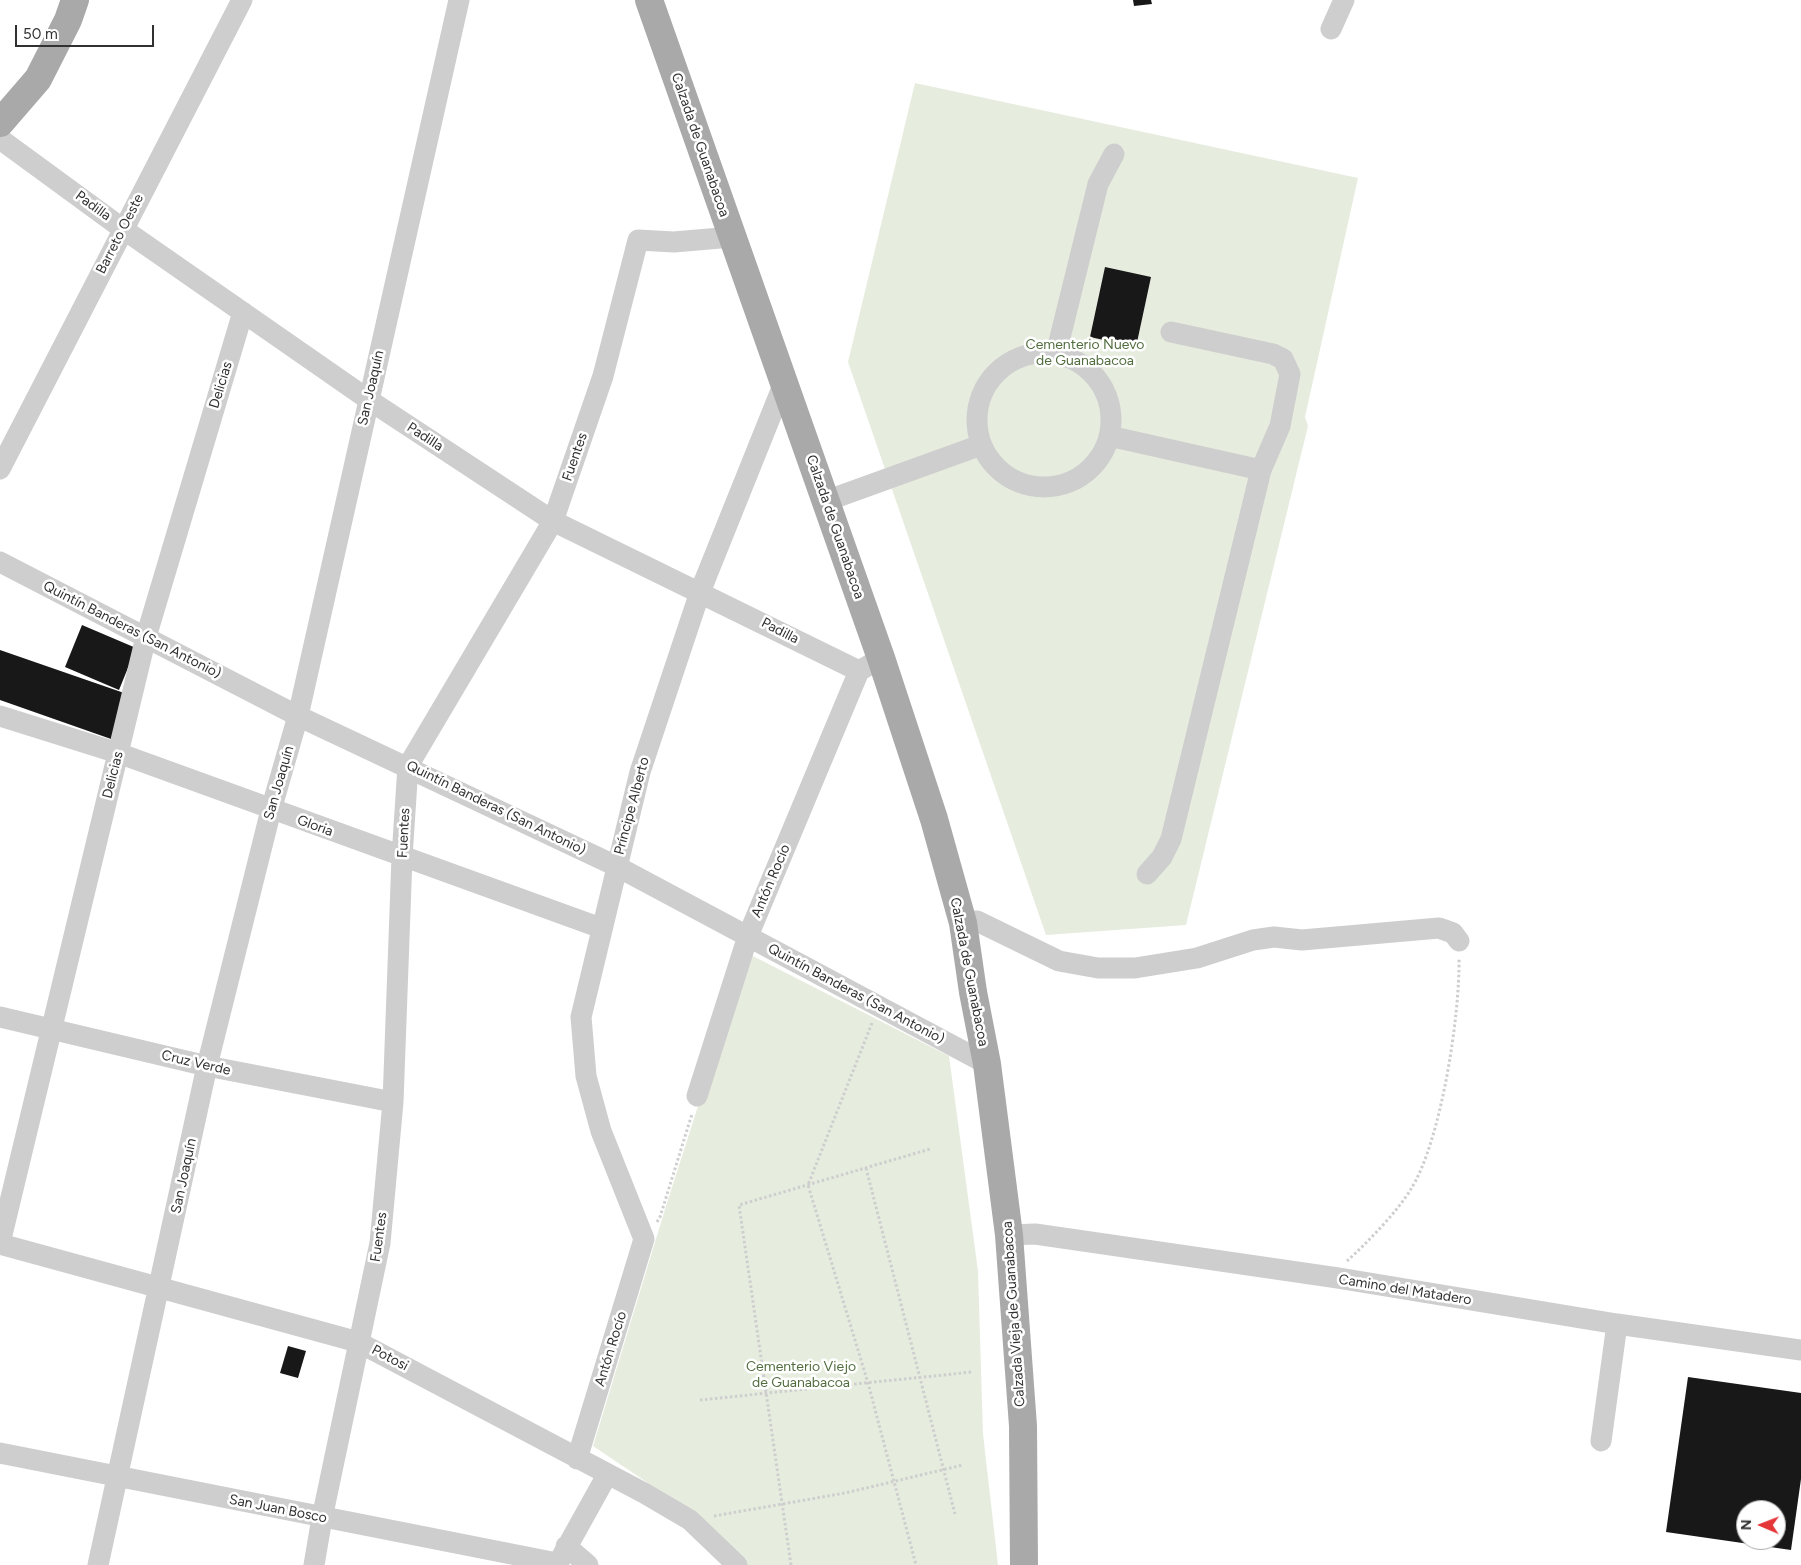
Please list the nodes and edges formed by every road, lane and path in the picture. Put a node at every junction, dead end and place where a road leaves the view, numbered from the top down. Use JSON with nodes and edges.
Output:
{"nodes":[{"id":1,"x":74,"y":0,"type":"edge"},
{"id":2,"x":242,"y":0,"type":"edge"},
{"id":3,"x":459,"y":0,"type":"edge"},
{"id":4,"x":649,"y":0,"type":"edge"},
{"id":5,"x":1344,"y":0,"type":"edge"},
{"id":6,"x":1331,"y":29,"type":"dead end"},
{"id":7,"x":0,"y":124,"type":"edge"},
{"id":8,"x":0,"y":139,"type":"edge"},
{"id":9,"x":1114,"y":154,"type":"dead end"},
{"id":10,"x":123,"y":228,"type":"junction"},
{"id":11,"x":732,"y":237,"type":"junction"},
{"id":12,"x":243,"y":312,"type":"junction"},
{"id":13,"x":1171,"y":332,"type":"dead end"},
{"id":14,"x":1056,"y":354,"type":"junction"},
{"id":15,"x":784,"y":383,"type":"junction"},
{"id":16,"x":369,"y":400,"type":"junction"},
{"id":17,"x":1109,"y":436,"type":"junction"},
{"id":18,"x":981,"y":444,"type":"junction"},
{"id":19,"x":0,"y":468,"type":"edge"},
{"id":20,"x":1261,"y":470,"type":"junction"},
{"id":21,"x":826,"y":501,"type":"junction"},
{"id":22,"x":553,"y":521,"type":"junction"},
{"id":23,"x":0,"y":562,"type":"edge"},
{"id":24,"x":700,"y":592,"type":"junction"},
{"id":25,"x":146,"y":637,"type":"junction"},
{"id":26,"x":870,"y":664,"type":"junction"},
{"id":27,"x":0,"y":716,"type":"edge"},
{"id":28,"x":298,"y":716,"type":"junction"},
{"id":29,"x":118,"y":753,"type":"junction"},
{"id":30,"x":408,"y":766,"type":"junction"},
{"id":31,"x":272,"y":810,"type":"junction"},
{"id":32,"x":402,"y":857,"type":"junction"},
{"id":33,"x":616,"y":866,"type":"junction"},
{"id":34,"x":1146,"y":874,"type":"dead end"},
{"id":35,"x":963,"y":923,"type":"junction"},
{"id":36,"x":601,"y":928,"type":"junction"},
{"id":37,"x":748,"y":936,"type":"junction"},
{"id":38,"x":1459,"y":941,"type":"joint"},
{"id":39,"x":0,"y":1017,"type":"edge"},
{"id":40,"x":872,"y":1022,"type":"dead end"},
{"id":41,"x":50,"y":1029,"type":"junction"},
{"id":42,"x":987,"y":1064,"type":"junction"},
{"id":43,"x":207,"y":1066,"type":"junction"},
{"id":44,"x":697,"y":1096,"type":"joint"},
{"id":45,"x":393,"y":1102,"type":"junction"},
{"id":46,"x":930,"y":1149,"type":"dead end"},
{"id":47,"x":866,"y":1168,"type":"junction"},
{"id":48,"x":808,"y":1185,"type":"junction"},
{"id":49,"x":1009,"y":1235,"type":"junction"},
{"id":50,"x":644,"y":1239,"type":"junction"},
{"id":51,"x":0,"y":1243,"type":"edge"},
{"id":52,"x":1338,"y":1278,"type":"junction"},
{"id":53,"x":160,"y":1286,"type":"junction"},
{"id":54,"x":1617,"y":1324,"type":"junction"},
{"id":55,"x":358,"y":1342,"type":"junction"},
{"id":56,"x":1801,"y":1350,"type":"edge"},
{"id":57,"x":972,"y":1372,"type":"dead end"},
{"id":58,"x":921,"y":1377,"type":"junction"},
{"id":59,"x":868,"y":1382,"type":"junction"},
{"id":60,"x":766,"y":1393,"type":"junction"},
{"id":61,"x":700,"y":1400,"type":"dead end"},
{"id":62,"x":1601,"y":1441,"type":"dead end"},
{"id":63,"x":0,"y":1454,"type":"edge"},
{"id":64,"x":578,"y":1459,"type":"junction"},
{"id":65,"x":963,"y":1465,"type":"dead end"},
{"id":66,"x":944,"y":1470,"type":"junction"},
{"id":67,"x":607,"y":1475,"type":"junction"},
{"id":68,"x":116,"y":1478,"type":"junction"},
{"id":69,"x":894,"y":1481,"type":"junction"},
{"id":70,"x":782,"y":1504,"type":"junction"},
{"id":71,"x":955,"y":1514,"type":"dead end"},
{"id":72,"x":322,"y":1518,"type":"junction"},
{"id":73,"x":690,"y":1520,"type":"junction"},
{"id":74,"x":560,"y":1558,"type":"edge"},
{"id":75,"x":98,"y":1565,"type":"edge"},
{"id":76,"x":314,"y":1565,"type":"edge"},
{"id":77,"x":588,"y":1565,"type":"edge"},
{"id":78,"x":737,"y":1565,"type":"edge"},
{"id":79,"x":791,"y":1565,"type":"edge"},
{"id":80,"x":916,"y":1565,"type":"edge"},
{"id":81,"x":1024,"y":1565,"type":"edge"}],
"edges":[{"from":1,"to":7,"type":"main road"},
{"from":2,"to":10,"type":"street","name":"Barreto Oeste"},
{"from":3,"to":16,"type":"street","name":"San Joaquín"},
{"from":4,"to":11,"type":"main road","name":"Calzada de Guanabacoa"},
{"from":5,"to":6,"type":"street"},
{"from":8,"to":10,"type":"street","name":"Padilla"},
{"from":9,"to":14,"type":"street"},
{"from":10,"to":12,"type":"street","name":"Padilla"},
{"from":10,"to":19,"type":"street","name":"Barreto Oeste"},
{"from":11,"to":15,"type":"main road","name":"Calzada de Guanabacoa"},
{"from":11,"to":22,"type":"street","name":"Fuentes"},
{"from":12,"to":16,"type":"street","name":"Padilla"},
{"from":12,"to":25,"type":"street","name":"Delicias"},
{"from":13,"to":20,"type":"street"},
{"from":14,"to":17,"type":"street"},
{"from":14,"to":18,"type":"street"},
{"from":15,"to":21,"type":"main road","name":"Calzada de Guanabacoa"},
{"from":15,"to":24,"type":"street","name":"Príncipe Alberto"},
{"from":16,"to":22,"type":"street","name":"Padilla"},
{"from":16,"to":28,"type":"street","name":"San Joaquín"},
{"from":17,"to":18,"type":"street"},
{"from":17,"to":20,"type":"street"},
{"from":18,"to":21,"type":"street"},
{"from":20,"to":34,"type":"street"},
{"from":21,"to":26,"type":"main road","name":"Calzada de Guanabacoa"},
{"from":22,"to":24,"type":"street","name":"Padilla"},
{"from":22,"to":30,"type":"street","name":"Fuentes"},
{"from":23,"to":25,"type":"street","name":"Quintín Banderas (San Antonio)"},
{"from":24,"to":26,"type":"street","name":"Padilla"},
{"from":24,"to":33,"type":"street","name":"Príncipe Alberto"},
{"from":25,"to":28,"type":"street","name":"Quintín Banderas (San Antonio)"},
{"from":25,"to":29,"type":"street","name":"Delicias"},
{"from":26,"to":35,"type":"main road","name":"Calzada de Guanabacoa"},
{"from":26,"to":37,"type":"street","name":"Antón Rocío"},
{"from":27,"to":29,"type":"street","name":"Gloria"},
{"from":28,"to":30,"type":"street","name":"Quintín Banderas (San Antonio)"},
{"from":28,"to":31,"type":"street","name":"San Joaquín"},
{"from":29,"to":31,"type":"street","name":"Gloria"},
{"from":29,"to":41,"type":"street","name":"Delicias"},
{"from":30,"to":32,"type":"street","name":"Fuentes"},
{"from":30,"to":33,"type":"street","name":"Quintín Banderas (San Antonio)"},
{"from":31,"to":32,"type":"street","name":"Gloria"},
{"from":31,"to":43,"type":"street","name":"San Joaquín"},
{"from":32,"to":36,"type":"street","name":"Gloria"},
{"from":32,"to":45,"type":"street","name":"Fuentes"},
{"from":33,"to":36,"type":"street","name":"Príncipe Alberto"},
{"from":33,"to":37,"type":"street","name":"Quintín Banderas (San Antonio)"},
{"from":35,"to":38,"type":"street"},
{"from":35,"to":42,"type":"main road","name":"Calzada de Guanabacoa"},
{"from":36,"to":50,"type":"street","name":"Príncipe Alberto"},
{"from":37,"to":42,"type":"street","name":"Quintín Banderas (San Antonio)"},
{"from":37,"to":44,"type":"street","name":"Antón Rocío"},
{"from":38,"to":52,"type":"path"},
{"from":39,"to":41,"type":"street","name":"Cruz Verde"},
{"from":40,"to":48,"type":"path"},
{"from":41,"to":43,"type":"street","name":"Cruz Verde"},
{"from":41,"to":51,"type":"street","name":"Delicias"},
{"from":42,"to":49,"type":"main road","name":"Calzada Vieja de Guanabacoa"},
{"from":43,"to":45,"type":"street","name":"Cruz Verde"},
{"from":43,"to":53,"type":"street","name":"San Joaquín"},
{"from":44,"to":50,"type":"path"},
{"from":45,"to":55,"type":"street","name":"Fuentes"},
{"from":46,"to":47,"type":"path"},
{"from":47,"to":48,"type":"path"},
{"from":47,"to":58,"type":"path"},
{"from":48,"to":59,"type":"path"},
{"from":48,"to":60,"type":"path"},
{"from":49,"to":52,"type":"street","name":"Camino del Matadero"},
{"from":49,"to":81,"type":"main road","name":"Calzada Vieja de Guanabacoa"},
{"from":50,"to":64,"type":"street","name":"Antón Rocío"},
{"from":51,"to":53,"type":"street","name":"Potosi"},
{"from":52,"to":54,"type":"street","name":"Camino del Matadero"},
{"from":53,"to":55,"type":"street","name":"Potosi"},
{"from":53,"to":68,"type":"street","name":"San Joaquín"},
{"from":54,"to":56,"type":"street","name":"Camino del Matadero"},
{"from":54,"to":62,"type":"street"},
{"from":55,"to":64,"type":"street","name":"Potosi"},
{"from":55,"to":72,"type":"street","name":"Fuentes"},
{"from":57,"to":58,"type":"path"},
{"from":58,"to":59,"type":"path"},
{"from":58,"to":66,"type":"path"},
{"from":59,"to":60,"type":"path"},
{"from":59,"to":69,"type":"path"},
{"from":60,"to":61,"type":"path"},
{"from":60,"to":70,"type":"path"},
{"from":63,"to":68,"type":"street","name":"San Juan Bosco"},
{"from":64,"to":67,"type":"street","name":"Potosi"},
{"from":65,"to":66,"type":"path"},
{"from":66,"to":69,"type":"path"},
{"from":66,"to":71,"type":"path"},
{"from":67,"to":73,"type":"street","name":"Potosi"},
{"from":67,"to":74,"type":"street"},
{"from":68,"to":72,"type":"street","name":"San Juan Bosco"},
{"from":68,"to":75,"type":"street","name":"San Joaquín"},
{"from":69,"to":70,"type":"path"},
{"from":69,"to":80,"type":"path"},
{"from":70,"to":73,"type":"path"},
{"from":70,"to":79,"type":"path"},
{"from":72,"to":74,"type":"street","name":"San Juan Bosco"},
{"from":72,"to":76,"type":"street","name":"Fuentes"},
{"from":73,"to":78,"type":"street","name":"Potosi"},
{"from":74,"to":77,"type":"street"}]}
